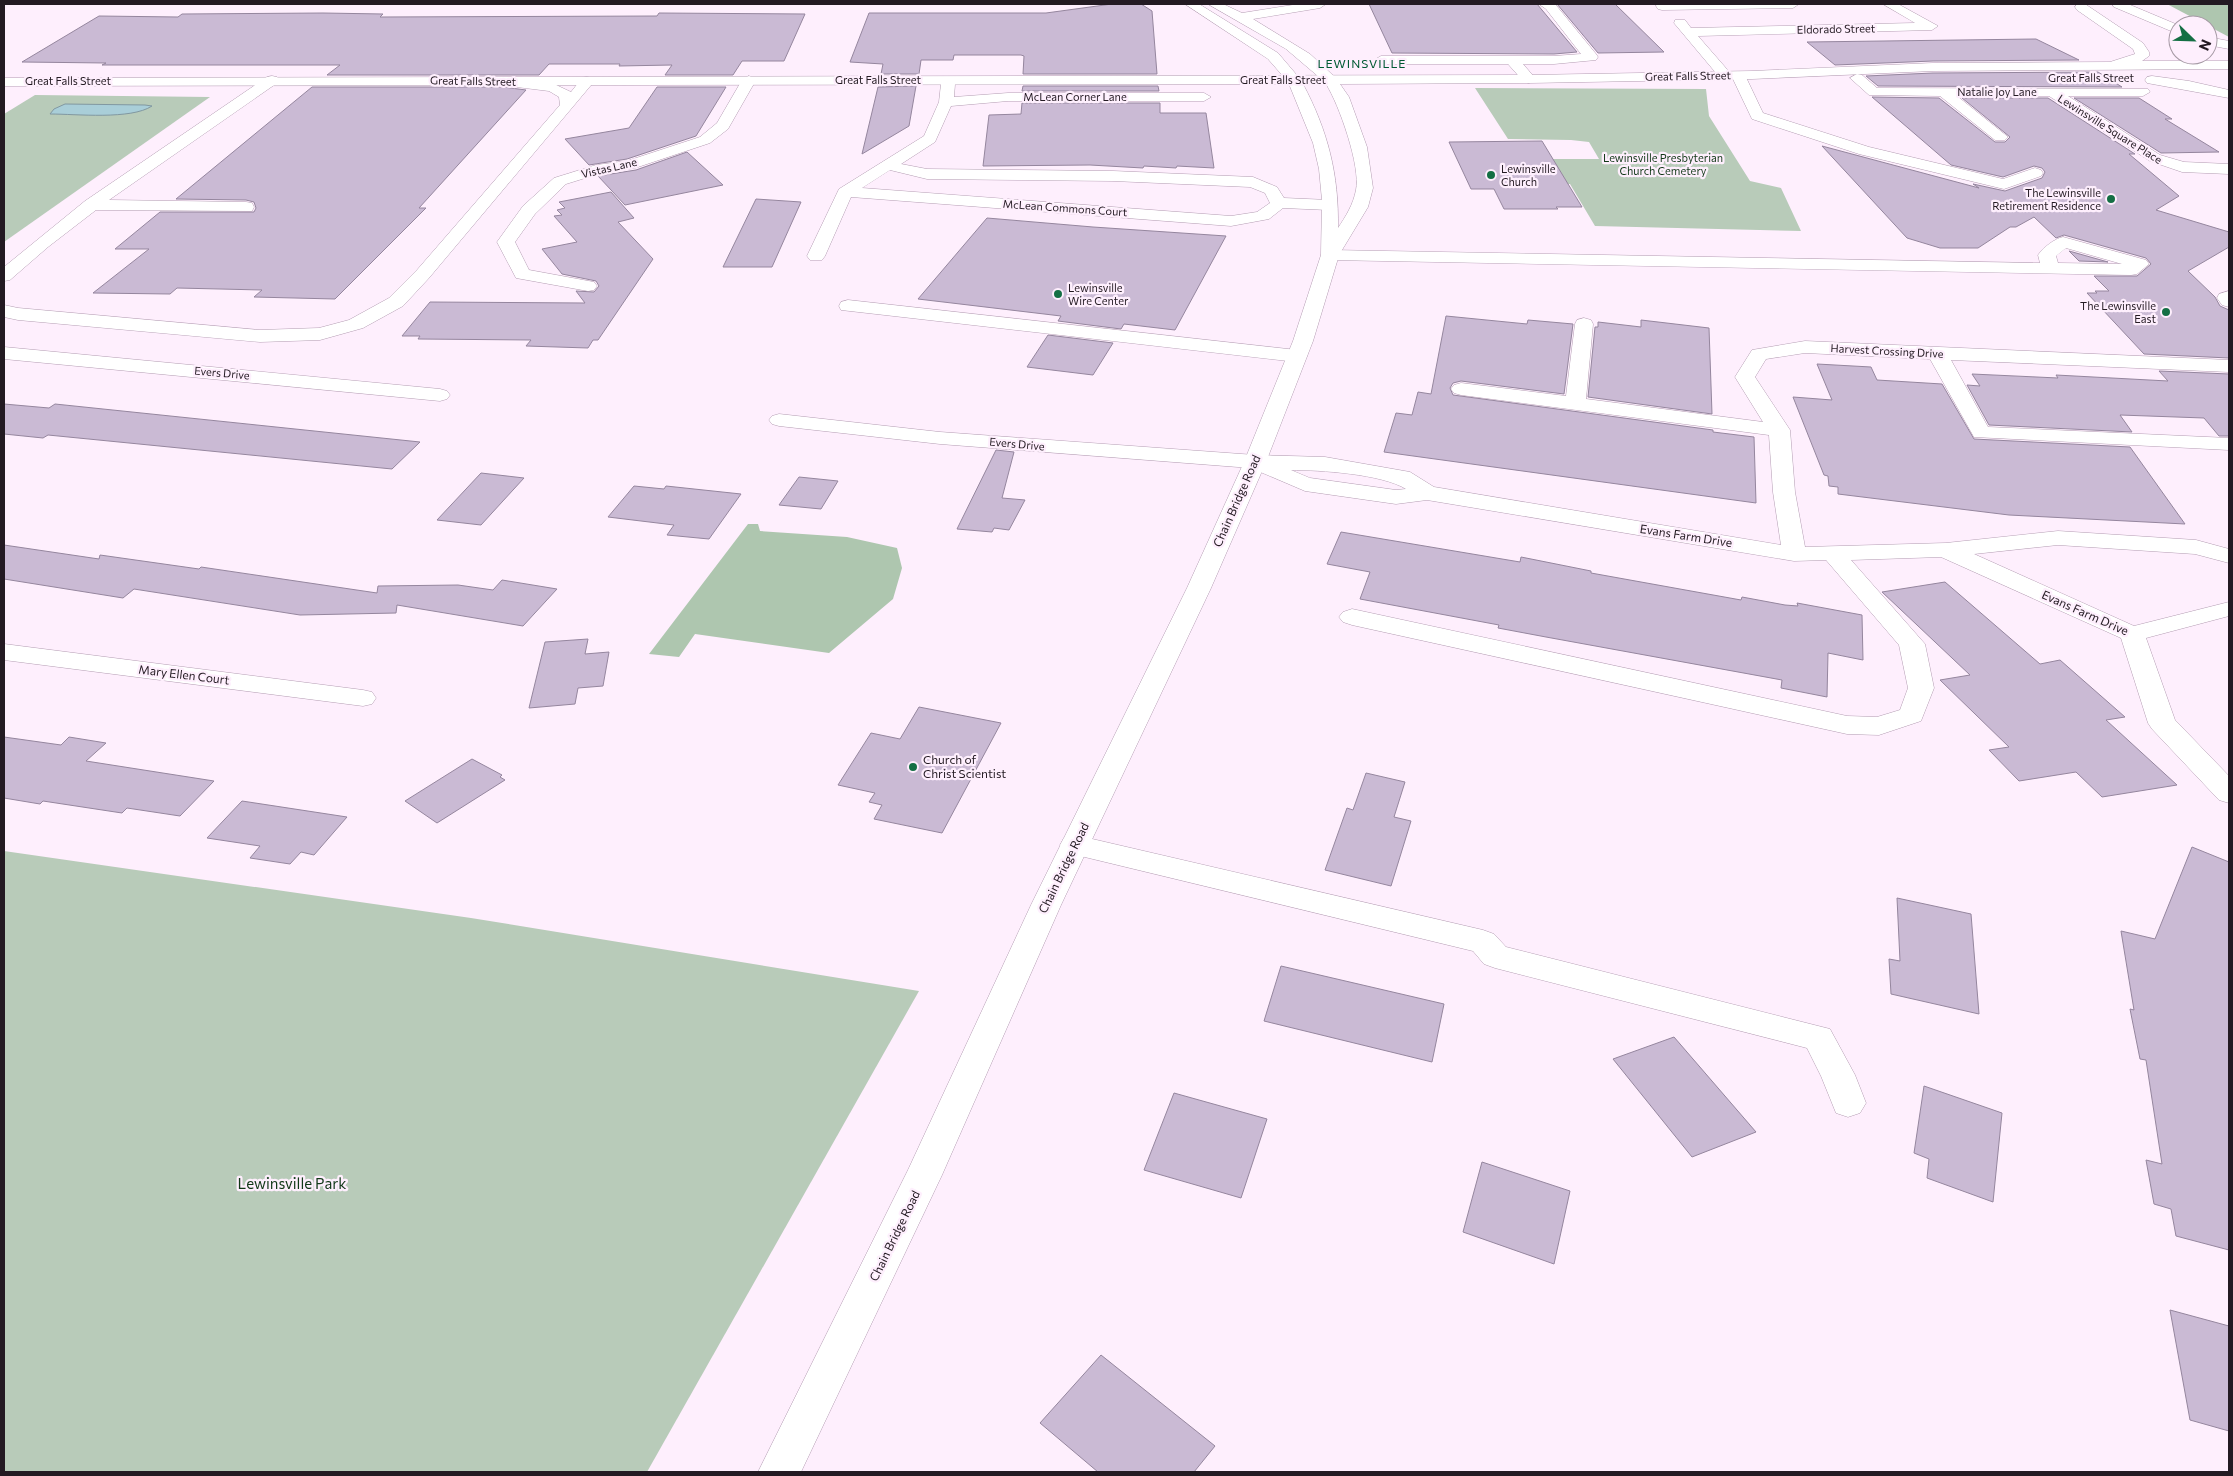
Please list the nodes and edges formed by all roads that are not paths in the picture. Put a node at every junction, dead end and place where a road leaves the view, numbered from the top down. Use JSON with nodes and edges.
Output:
{"nodes":[{"id":1,"x":1190,"y":4,"type":"edge"},
{"id":2,"x":1214,"y":4,"type":"edge"},
{"id":3,"x":1320,"y":4,"type":"edge"},
{"id":4,"x":1545,"y":4,"type":"edge"},
{"id":5,"x":1792,"y":4,"type":"edge"},
{"id":6,"x":1889,"y":4,"type":"edge"},
{"id":7,"x":2118,"y":4,"type":"edge"},
{"id":8,"x":1660,"y":5,"type":"edge"},
{"id":9,"x":2078,"y":5,"type":"edge"},
{"id":10,"x":1241,"y":17,"type":"junction"},
{"id":11,"x":2168,"y":26,"type":"edge"},
{"id":12,"x":1690,"y":32,"type":"junction"},
{"id":13,"x":2152,"y":41,"type":"dead end"},
{"id":14,"x":1381,"y":60,"type":"dead end"},
{"id":15,"x":1512,"y":60,"type":"junction"},
{"id":16,"x":2099,"y":66,"type":"junction"},
{"id":17,"x":2200,"y":66,"type":"joint"},
{"id":18,"x":2227,"y":75,"type":"edge"},
{"id":19,"x":1739,"y":76,"type":"junction"},
{"id":20,"x":1857,"y":78,"type":"junction"},
{"id":21,"x":2130,"y":78,"type":"junction"},
{"id":22,"x":1529,"y":79,"type":"junction"},
{"id":23,"x":272,"y":80,"type":"junction"},
{"id":24,"x":749,"y":80,"type":"junction"},
{"id":25,"x":948,"y":80,"type":"junction"},
{"id":26,"x":1294,"y":80,"type":"junction"},
{"id":27,"x":1331,"y":80,"type":"junction"},
{"id":28,"x":492,"y":81,"type":"junction"},
{"id":29,"x":587,"y":81,"type":"junction"},
{"id":30,"x":4,"y":82,"type":"edge"},
{"id":31,"x":1943,"y":92,"type":"junction"},
{"id":32,"x":2052,"y":92,"type":"junction"},
{"id":33,"x":2143,"y":92,"type":"dead end"},
{"id":34,"x":2229,"y":94,"type":"edge"},
{"id":35,"x":1204,"y":97,"type":"dead end"},
{"id":36,"x":946,"y":102,"type":"junction"},
{"id":37,"x":567,"y":106,"type":"junction"},
{"id":38,"x":2000,"y":137,"type":"dead end"},
{"id":39,"x":887,"y":165,"type":"junction"},
{"id":40,"x":2229,"y":169,"type":"edge"},
{"id":41,"x":2035,"y":173,"type":"dead end"},
{"id":42,"x":845,"y":192,"type":"junction"},
{"id":43,"x":1278,"y":203,"type":"junction"},
{"id":44,"x":1329,"y":205,"type":"junction"},
{"id":45,"x":91,"y":206,"type":"junction"},
{"id":46,"x":246,"y":207,"type":"dead end"},
{"id":47,"x":1330,"y":255,"type":"junction"},
{"id":48,"x":816,"y":256,"type":"dead end"},
{"id":49,"x":2050,"y":268,"type":"dead end"},
{"id":50,"x":4,"y":276,"type":"edge"},
{"id":51,"x":588,"y":286,"type":"dead end"},
{"id":52,"x":2229,"y":297,"type":"edge"},
{"id":53,"x":2229,"y":301,"type":"edge"},
{"id":54,"x":848,"y":306,"type":"dead end"},
{"id":55,"x":4,"y":311,"type":"edge"},
{"id":56,"x":1584,"y":324,"type":"dead end"},
{"id":57,"x":4,"y":353,"type":"edge"},
{"id":58,"x":1937,"y":353,"type":"junction"},
{"id":59,"x":1297,"y":356,"type":"junction"},
{"id":60,"x":2229,"y":366,"type":"edge"},
{"id":61,"x":1460,"y":389,"type":"dead end"},
{"id":62,"x":440,"y":395,"type":"dead end"},
{"id":63,"x":1574,"y":404,"type":"junction"},
{"id":64,"x":779,"y":420,"type":"dead end"},
{"id":65,"x":1779,"y":430,"type":"junction"},
{"id":66,"x":2229,"y":444,"type":"edge"},
{"id":67,"x":1255,"y":462,"type":"junction"},
{"id":68,"x":1946,"y":550,"type":"junction"},
{"id":69,"x":1832,"y":553,"type":"junction"},
{"id":70,"x":1794,"y":554,"type":"junction"},
{"id":71,"x":2229,"y":556,"type":"edge"},
{"id":72,"x":2229,"y":609,"type":"edge"},
{"id":73,"x":1352,"y":618,"type":"dead end"},
{"id":74,"x":2132,"y":634,"type":"junction"},
{"id":75,"x":4,"y":652,"type":"edge"},
{"id":76,"x":363,"y":698,"type":"dead end"},
{"id":77,"x":2229,"y":793,"type":"edge"},
{"id":78,"x":1075,"y":846,"type":"junction"},
{"id":79,"x":1848,"y":1103,"type":"dead end"},
{"id":80,"x":779,"y":1472,"type":"edge"}],
"edges":[{"from":1,"to":26,"type":"street","name":"Chain Bridge Road"},
{"from":2,"to":10,"type":"street","name":"Chain Bridge Road"},
{"from":3,"to":10,"type":"street"},
{"from":4,"to":15,"type":"street"},
{"from":5,"to":8,"type":"street"},
{"from":6,"to":12,"type":"street","name":"Eldorado Street"},
{"from":7,"to":11,"type":"street"},
{"from":8,"to":12,"type":"street"},
{"from":9,"to":13,"type":"street"},
{"from":9,"to":16,"type":"street"},
{"from":10,"to":27,"type":"street","name":"Chain Bridge Road"},
{"from":12,"to":19,"type":"street"},
{"from":14,"to":15,"type":"street"},
{"from":15,"to":22,"type":"street"},
{"from":16,"to":17,"type":"street","name":"Great Falls Street"},
{"from":16,"to":19,"type":"street","name":"Great Falls Street"},
{"from":17,"to":18,"type":"street"},
{"from":18,"to":21,"type":"street","name":"Great Falls Street"},
{"from":19,"to":20,"type":"street","name":"Great Falls Street"},
{"from":19,"to":22,"type":"street","name":"Great Falls Street"},
{"from":19,"to":41,"type":"street"},
{"from":20,"to":21,"type":"street","name":"Great Falls Street"},
{"from":20,"to":31,"type":"street","name":"Natalie Joy Lane"},
{"from":21,"to":34,"type":"street"},
{"from":22,"to":27,"type":"street","name":"Great Falls Street"},
{"from":23,"to":28,"type":"street","name":"Great Falls Street"},
{"from":23,"to":30,"type":"street","name":"Great Falls Street"},
{"from":23,"to":45,"type":"street"},
{"from":24,"to":25,"type":"street","name":"Great Falls Street"},
{"from":24,"to":29,"type":"street","name":"Great Falls Street"},
{"from":24,"to":51,"type":"street","name":"Vistas Lane"},
{"from":25,"to":26,"type":"street","name":"Great Falls Street"},
{"from":25,"to":36,"type":"street"},
{"from":26,"to":27,"type":"street","name":"Great Falls Street"},
{"from":26,"to":44,"type":"street","name":"Chain Bridge Road"},
{"from":27,"to":47,"type":"street","name":"Chain Bridge Road"},
{"from":28,"to":29,"type":"street","name":"Great Falls Street"},
{"from":28,"to":37,"type":"street"},
{"from":29,"to":37,"type":"street"},
{"from":31,"to":32,"type":"street","name":"Natalie Joy Lane"},
{"from":31,"to":38,"type":"street"},
{"from":32,"to":33,"type":"street","name":"Natalie Joy Lane"},
{"from":32,"to":40,"type":"street","name":"Lewinsville Square Place"},
{"from":35,"to":36,"type":"street","name":"McLean Corner Lane"},
{"from":36,"to":39,"type":"street"},
{"from":37,"to":55,"type":"street"},
{"from":39,"to":42,"type":"street"},
{"from":39,"to":43,"type":"street"},
{"from":42,"to":43,"type":"street","name":"McLean Commons Court"},
{"from":42,"to":48,"type":"street"},
{"from":43,"to":44,"type":"street"},
{"from":44,"to":47,"type":"street","name":"Chain Bridge Road"},
{"from":45,"to":46,"type":"street"},
{"from":45,"to":50,"type":"street"},
{"from":47,"to":49,"type":"street"},
{"from":47,"to":59,"type":"street","name":"Chain Bridge Road"},
{"from":52,"to":53,"type":"street"},
{"from":54,"to":59,"type":"street"},
{"from":56,"to":63,"type":"street"},
{"from":57,"to":62,"type":"street","name":"Evers Drive"},
{"from":58,"to":60,"type":"street","name":"Harvest Crossing Drive"},
{"from":58,"to":65,"type":"street","name":"Harvest Crossing Drive"},
{"from":58,"to":66,"type":"street"},
{"from":59,"to":67,"type":"street","name":"Chain Bridge Road"},
{"from":61,"to":63,"type":"street"},
{"from":63,"to":65,"type":"street"},
{"from":64,"to":67,"type":"street","name":"Evers Drive"},
{"from":65,"to":70,"type":"street","name":"Harvest Crossing Drive"},
{"from":67,"to":70,"type":"street","name":"Evans Farm Drive"},
{"from":67,"to":78,"type":"street","name":"Chain Bridge Road"},
{"from":68,"to":69,"type":"street","name":"Evans Farm Drive"},
{"from":68,"to":71,"type":"street","name":"Evans Farm Drive"},
{"from":68,"to":74,"type":"street","name":"Evans Farm Drive"},
{"from":69,"to":70,"type":"street","name":"Evans Farm Drive"},
{"from":69,"to":73,"type":"street"},
{"from":72,"to":74,"type":"street","name":"Evans Farm Drive"},
{"from":74,"to":77,"type":"street"},
{"from":75,"to":76,"type":"street","name":"Mary Ellen Court"},
{"from":78,"to":79,"type":"street"},
{"from":78,"to":80,"type":"street","name":"Chain Bridge Road"}]}
